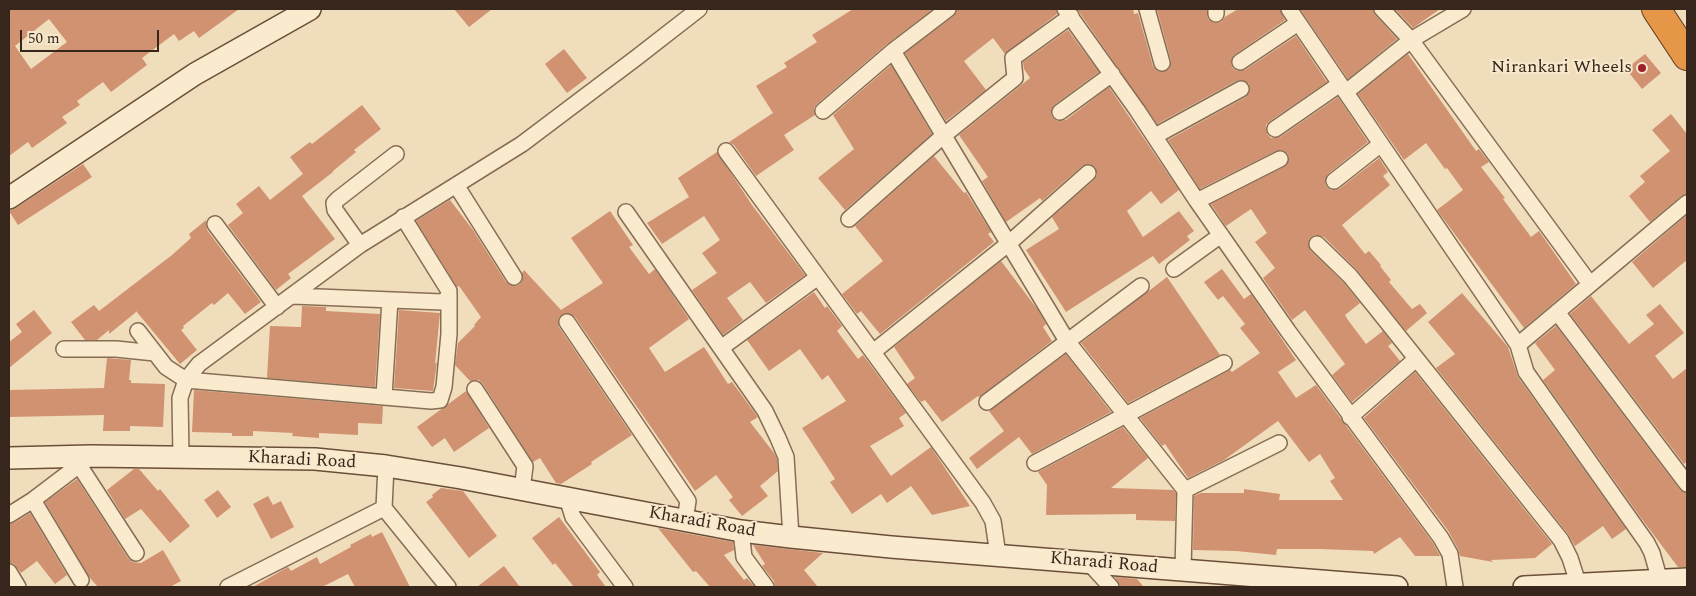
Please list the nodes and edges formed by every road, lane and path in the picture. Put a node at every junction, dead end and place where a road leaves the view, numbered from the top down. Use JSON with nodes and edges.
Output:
{"nodes":[{"id":1,"x":310,"y":9,"type":"edge"},
{"id":2,"x":699,"y":9,"type":"edge"},
{"id":3,"x":948,"y":9,"type":"edge"},
{"id":4,"x":1147,"y":9,"type":"edge"},
{"id":5,"x":1289,"y":9,"type":"edge"},
{"id":6,"x":1382,"y":9,"type":"edge"},
{"id":7,"x":1463,"y":9,"type":"edge"},
{"id":8,"x":1656,"y":9,"type":"edge"},
{"id":9,"x":1068,"y":12,"type":"edge"},
{"id":10,"x":1298,"y":23,"type":"junction"},
{"id":11,"x":1411,"y":40,"type":"junction"},
{"id":12,"x":893,"y":51,"type":"junction"},
{"id":13,"x":1687,"y":56,"type":"edge"},
{"id":14,"x":1240,"y":62,"type":"dead end"},
{"id":15,"x":1162,"y":63,"type":"dead end"},
{"id":16,"x":1112,"y":74,"type":"junction"},
{"id":17,"x":1343,"y":88,"type":"junction"},
{"id":18,"x":1241,"y":89,"type":"dead end"},
{"id":19,"x":823,"y":111,"type":"dead end"},
{"id":20,"x":1060,"y":112,"type":"dead end"},
{"id":21,"x":1275,"y":129,"type":"dead end"},
{"id":22,"x":944,"y":136,"type":"junction"},
{"id":23,"x":1155,"y":136,"type":"junction"},
{"id":24,"x":1381,"y":144,"type":"junction"},
{"id":25,"x":726,"y":151,"type":"dead end"},
{"id":26,"x":396,"y":154,"type":"dead end"},
{"id":27,"x":1280,"y":159,"type":"dead end"},
{"id":28,"x":1088,"y":172,"type":"dead end"},
{"id":29,"x":1334,"y":182,"type":"dead end"},
{"id":30,"x":456,"y":185,"type":"junction"},
{"id":31,"x":9,"y":198,"type":"edge"},
{"id":32,"x":1197,"y":201,"type":"junction"},
{"id":33,"x":1687,"y":203,"type":"edge"},
{"id":34,"x":626,"y":212,"type":"dead end"},
{"id":35,"x":403,"y":217,"type":"junction"},
{"id":36,"x":849,"y":219,"type":"dead end"},
{"id":37,"x":215,"y":224,"type":"dead end"},
{"id":38,"x":1222,"y":235,"type":"junction"},
{"id":39,"x":1008,"y":244,"type":"junction"},
{"id":40,"x":1317,"y":244,"type":"dead end"},
{"id":41,"x":360,"y":245,"type":"junction"},
{"id":42,"x":1174,"y":269,"type":"dead end"},
{"id":43,"x":514,"y":277,"type":"dead end"},
{"id":44,"x":818,"y":277,"type":"junction"},
{"id":45,"x":1590,"y":284,"type":"junction"},
{"id":46,"x":1141,"y":286,"type":"dead end"},
{"id":47,"x":449,"y":294,"type":"junction"},
{"id":48,"x":293,"y":296,"type":"junction"},
{"id":49,"x":390,"y":300,"type":"junction"},
{"id":50,"x":277,"y":307,"type":"junction"},
{"id":51,"x":1557,"y":312,"type":"junction"},
{"id":52,"x":567,"y":322,"type":"dead end"},
{"id":53,"x":138,"y":331,"type":"dead end"},
{"id":54,"x":1067,"y":341,"type":"junction"},
{"id":55,"x":1518,"y":344,"type":"junction"},
{"id":56,"x":720,"y":348,"type":"junction"},
{"id":57,"x":64,"y":349,"type":"dead end"},
{"id":58,"x":873,"y":352,"type":"junction"},
{"id":59,"x":155,"y":353,"type":"junction"},
{"id":60,"x":1416,"y":359,"type":"junction"},
{"id":61,"x":1224,"y":363,"type":"dead end"},
{"id":62,"x":186,"y":380,"type":"junction"},
{"id":63,"x":475,"y":389,"type":"dead end"},
{"id":64,"x":384,"y":396,"type":"junction"},
{"id":65,"x":987,"y":402,"type":"dead end"},
{"id":66,"x":1125,"y":415,"type":"junction"},
{"id":67,"x":1350,"y":416,"type":"junction"},
{"id":68,"x":1279,"y":443,"type":"dead end"},
{"id":69,"x":181,"y":457,"type":"junction"},
{"id":70,"x":9,"y":458,"type":"edge"},
{"id":71,"x":85,"y":460,"type":"junction"},
{"id":72,"x":1035,"y":463,"type":"dead end"},
{"id":73,"x":386,"y":466,"type":"junction"},
{"id":74,"x":1687,"y":484,"type":"edge"},
{"id":75,"x":522,"y":490,"type":"junction"},
{"id":76,"x":1185,"y":490,"type":"junction"},
{"id":77,"x":567,"y":498,"type":"junction"},
{"id":78,"x":33,"y":500,"type":"junction"},
{"id":79,"x":384,"y":508,"type":"junction"},
{"id":80,"x":9,"y":515,"type":"edge"},
{"id":81,"x":685,"y":520,"type":"junction"},
{"id":82,"x":741,"y":531,"type":"junction"},
{"id":83,"x":791,"y":537,"type":"junction"},
{"id":84,"x":136,"y":553,"type":"dead end"},
{"id":85,"x":998,"y":555,"type":"junction"},
{"id":86,"x":1089,"y":563,"type":"junction"},
{"id":87,"x":1182,"y":570,"type":"junction"},
{"id":88,"x":9,"y":572,"type":"edge"},
{"id":89,"x":81,"y":580,"type":"dead end"},
{"id":90,"x":1660,"y":581,"type":"junction"},
{"id":91,"x":1269,"y":582,"type":"edge"},
{"id":92,"x":1686,"y":582,"type":"edge"},
{"id":93,"x":1578,"y":584,"type":"junction"},
{"id":94,"x":1618,"y":585,"type":"edge"},
{"id":95,"x":18,"y":587,"type":"edge"},
{"id":96,"x":228,"y":587,"type":"edge"},
{"id":97,"x":448,"y":587,"type":"edge"},
{"id":98,"x":625,"y":587,"type":"edge"},
{"id":99,"x":766,"y":587,"type":"edge"},
{"id":100,"x":1111,"y":587,"type":"edge"},
{"id":101,"x":1397,"y":587,"type":"edge"},
{"id":102,"x":1455,"y":587,"type":"edge"},
{"id":103,"x":1524,"y":587,"type":"edge"}],
"edges":[{"from":1,"to":31,"type":"street"},
{"from":2,"to":30,"type":"street"},
{"from":3,"to":12,"type":"street"},
{"from":4,"to":15,"type":"street"},
{"from":5,"to":10,"type":"street"},
{"from":6,"to":11,"type":"street"},
{"from":7,"to":11,"type":"street"},
{"from":8,"to":13,"type":"highway"},
{"from":9,"to":16,"type":"street"},
{"from":9,"to":22,"type":"street"},
{"from":10,"to":14,"type":"street"},
{"from":10,"to":17,"type":"street"},
{"from":11,"to":17,"type":"street"},
{"from":11,"to":45,"type":"street"},
{"from":12,"to":19,"type":"street"},
{"from":12,"to":22,"type":"street"},
{"from":16,"to":20,"type":"street"},
{"from":16,"to":23,"type":"street"},
{"from":17,"to":21,"type":"street"},
{"from":17,"to":24,"type":"street"},
{"from":18,"to":23,"type":"street"},
{"from":22,"to":36,"type":"street"},
{"from":22,"to":39,"type":"street"},
{"from":23,"to":32,"type":"street"},
{"from":24,"to":29,"type":"street"},
{"from":24,"to":55,"type":"street"},
{"from":25,"to":44,"type":"street"},
{"from":26,"to":41,"type":"street"},
{"from":27,"to":32,"type":"street"},
{"from":28,"to":39,"type":"street"},
{"from":30,"to":35,"type":"street"},
{"from":30,"to":43,"type":"street"},
{"from":32,"to":38,"type":"street"},
{"from":33,"to":45,"type":"street"},
{"from":34,"to":56,"type":"street"},
{"from":35,"to":41,"type":"street"},
{"from":35,"to":47,"type":"street"},
{"from":37,"to":50,"type":"street"},
{"from":38,"to":42,"type":"street"},
{"from":38,"to":67,"type":"street"},
{"from":39,"to":54,"type":"street"},
{"from":39,"to":58,"type":"street"},
{"from":40,"to":60,"type":"street"},
{"from":41,"to":48,"type":"street"},
{"from":44,"to":56,"type":"street"},
{"from":44,"to":58,"type":"street"},
{"from":45,"to":51,"type":"street"},
{"from":46,"to":54,"type":"street"},
{"from":47,"to":49,"type":"street"},
{"from":47,"to":64,"type":"street"},
{"from":48,"to":49,"type":"street"},
{"from":48,"to":50,"type":"street"},
{"from":49,"to":64,"type":"street"},
{"from":50,"to":62,"type":"street"},
{"from":51,"to":55,"type":"street"},
{"from":51,"to":74,"type":"street"},
{"from":52,"to":81,"type":"street"},
{"from":53,"to":59,"type":"street"},
{"from":54,"to":65,"type":"street"},
{"from":54,"to":66,"type":"street"},
{"from":55,"to":90,"type":"street"},
{"from":56,"to":83,"type":"street"},
{"from":57,"to":59,"type":"street"},
{"from":58,"to":85,"type":"street"},
{"from":59,"to":62,"type":"street"},
{"from":60,"to":67,"type":"street"},
{"from":60,"to":93,"type":"street"},
{"from":61,"to":66,"type":"street"},
{"from":62,"to":64,"type":"street"},
{"from":62,"to":69,"type":"street"},
{"from":63,"to":75,"type":"street"},
{"from":66,"to":72,"type":"street"},
{"from":66,"to":76,"type":"street"},
{"from":67,"to":102,"type":"street"},
{"from":68,"to":76,"type":"street"},
{"from":69,"to":71,"type":"street","name":"Kharadi Road"},
{"from":69,"to":73,"type":"street","name":"Kharadi Road"},
{"from":70,"to":71,"type":"street","name":"Kharadi Road"},
{"from":71,"to":78,"type":"street"},
{"from":71,"to":84,"type":"street"},
{"from":73,"to":75,"type":"street","name":"Kharadi Road"},
{"from":73,"to":79,"type":"street"},
{"from":75,"to":77,"type":"street","name":"Kharadi Road"},
{"from":76,"to":87,"type":"street"},
{"from":77,"to":81,"type":"street","name":"Kharadi Road"},
{"from":77,"to":98,"type":"street"},
{"from":78,"to":80,"type":"street"},
{"from":78,"to":89,"type":"street"},
{"from":79,"to":96,"type":"street"},
{"from":79,"to":97,"type":"street"},
{"from":81,"to":82,"type":"street","name":"Kharadi Road"},
{"from":82,"to":83,"type":"street","name":"Kharadi Road"},
{"from":82,"to":99,"type":"street"},
{"from":83,"to":85,"type":"street","name":"Kharadi Road"},
{"from":85,"to":86,"type":"street","name":"Kharadi Road"},
{"from":86,"to":87,"type":"street","name":"Kharadi Road"},
{"from":86,"to":100,"type":"street"},
{"from":87,"to":91,"type":"street","name":"Kharadi Road"},
{"from":88,"to":95,"type":"street"},
{"from":90,"to":92,"type":"street"},
{"from":90,"to":94,"type":"street"},
{"from":91,"to":101,"type":"street","name":"Kharadi Road"},
{"from":93,"to":94,"type":"street"},
{"from":93,"to":103,"type":"street"}]}
